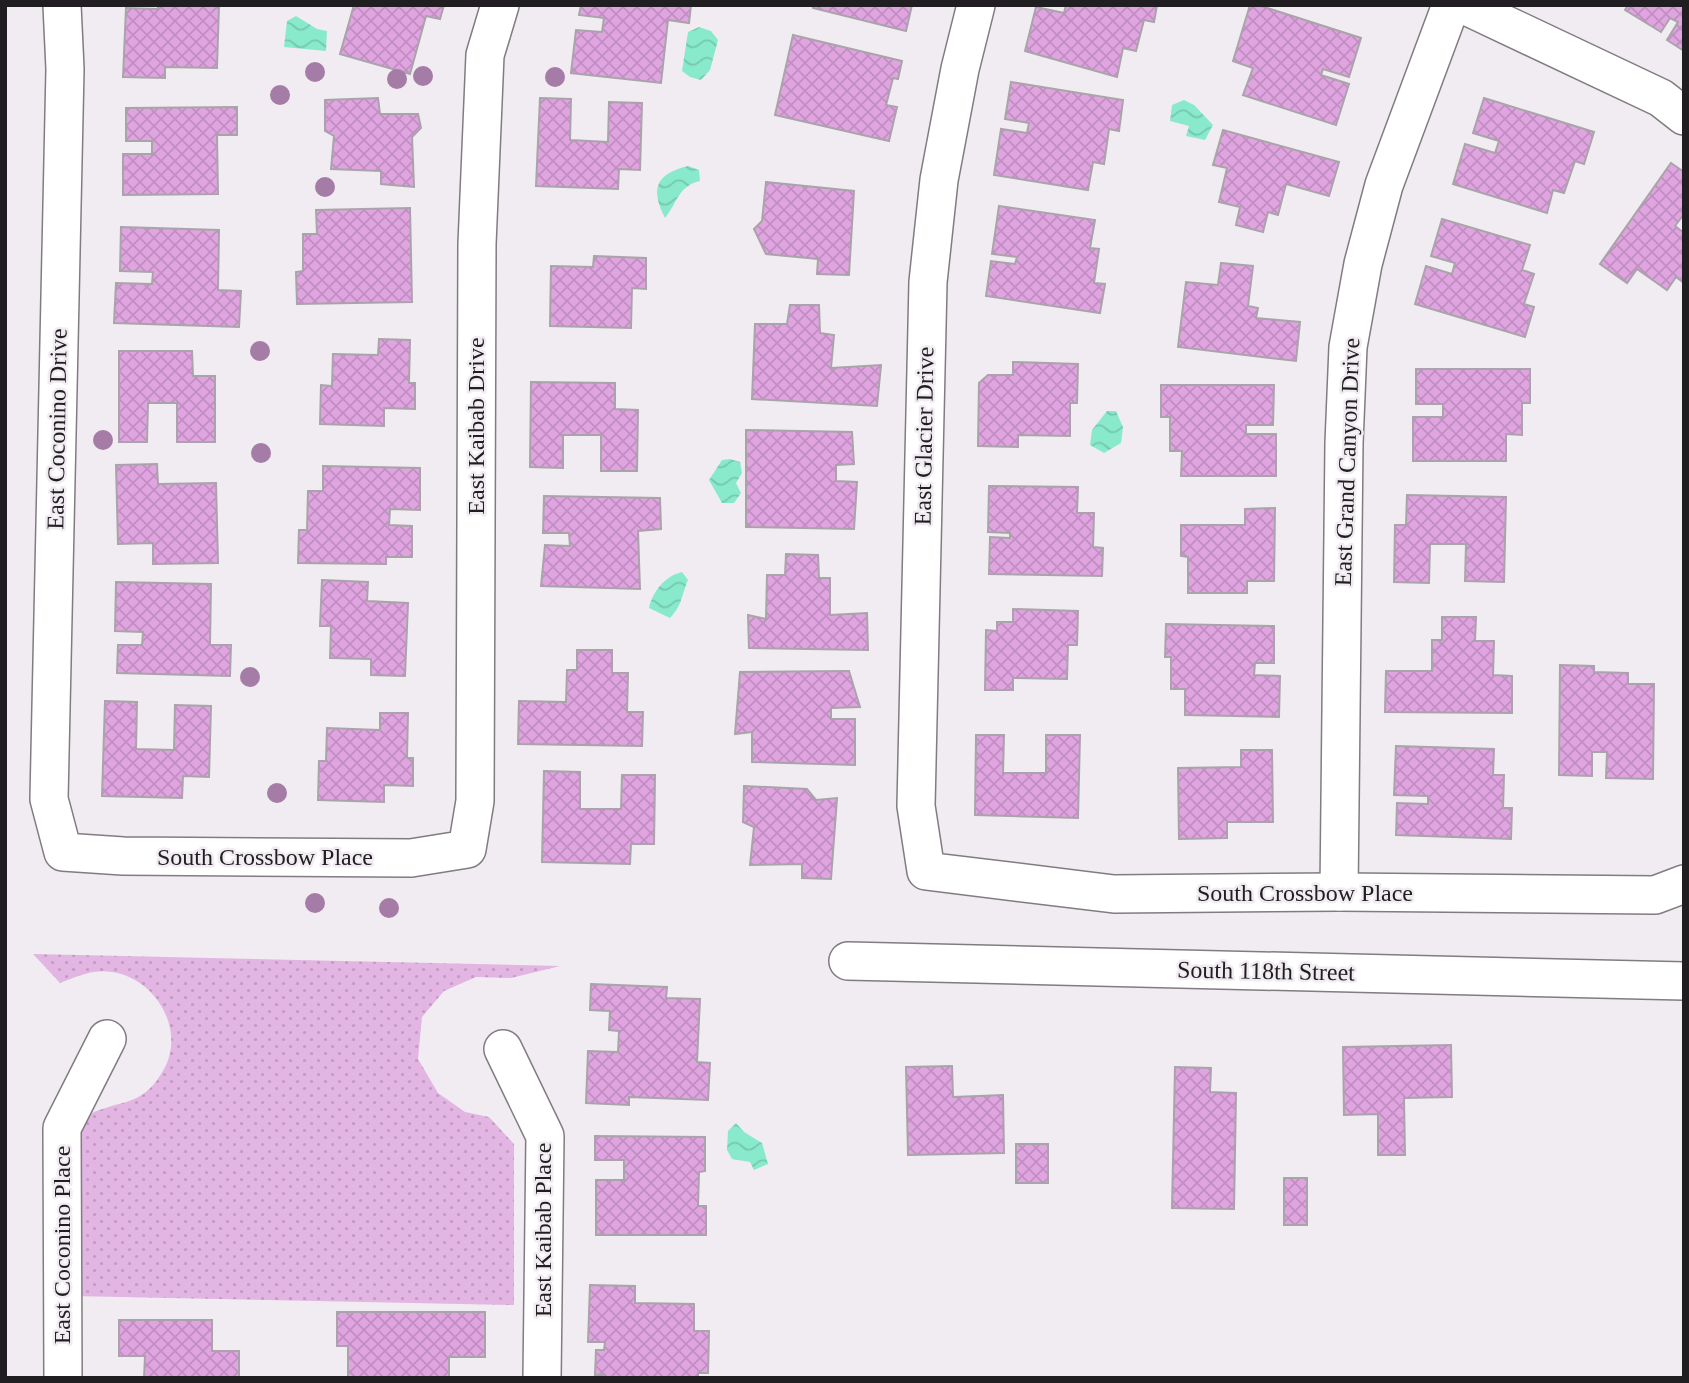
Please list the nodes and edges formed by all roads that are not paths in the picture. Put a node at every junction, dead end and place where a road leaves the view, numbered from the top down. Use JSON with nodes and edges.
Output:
{"nodes":[{"id":1,"x":62,"y":5,"type":"edge"},
{"id":2,"x":500,"y":5,"type":"edge"},
{"id":3,"x":976,"y":5,"type":"edge"},
{"id":4,"x":1451,"y":5,"type":"edge"},
{"id":5,"x":1464,"y":5,"type":"edge"},
{"id":6,"x":1684,"y":116,"type":"edge"},
{"id":7,"x":467,"y":849,"type":"joint"},
{"id":8,"x":63,"y":852,"type":"joint"},
{"id":9,"x":926,"y":871,"type":"joint"},
{"id":10,"x":1684,"y":884,"type":"edge"},
{"id":11,"x":1339,"y":892,"type":"junction"},
{"id":12,"x":848,"y":961,"type":"dead end"},
{"id":13,"x":1684,"y":981,"type":"edge"},
{"id":14,"x":107,"y":1039,"type":"dead end"},
{"id":15,"x":503,"y":1049,"type":"dead end"},
{"id":16,"x":62,"y":1378,"type":"edge"},
{"id":17,"x":542,"y":1378,"type":"edge"}],
"edges":[{"from":1,"to":8,"type":"street","name":"East Coconino Drive"},
{"from":2,"to":7,"type":"street","name":"East Kaibab Drive"},
{"from":3,"to":9,"type":"street","name":"East Glacier Drive"},
{"from":4,"to":11,"type":"street","name":"East Grand Canyon Drive"},
{"from":5,"to":6,"type":"street"},
{"from":7,"to":8,"type":"street","name":"South Crossbow Place"},
{"from":9,"to":11,"type":"street","name":"South Crossbow Place"},
{"from":10,"to":11,"type":"street","name":"South Crossbow Place"},
{"from":12,"to":13,"type":"street","name":"South 118th Street"},
{"from":14,"to":16,"type":"street","name":"East Coconino Place"},
{"from":15,"to":17,"type":"street","name":"East Kaibab Place"}]}
